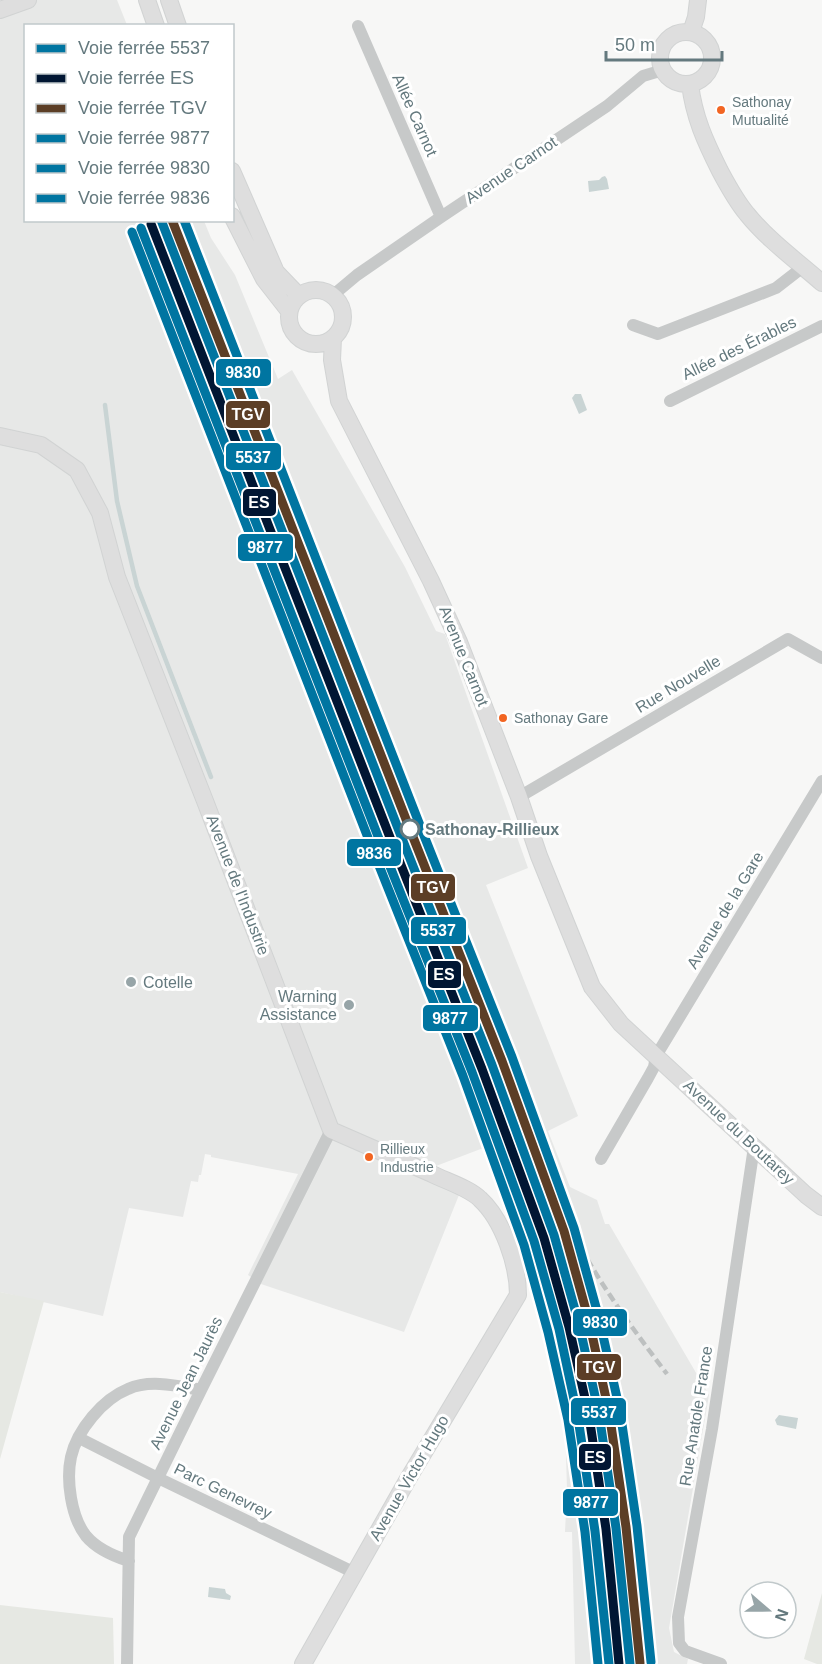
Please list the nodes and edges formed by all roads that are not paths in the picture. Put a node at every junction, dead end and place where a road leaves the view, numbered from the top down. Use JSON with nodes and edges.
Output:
{"nodes":[{"id":1,"x":28,"y":0,"type":"edge"},
{"id":2,"x":147,"y":0,"type":"edge"},
{"id":3,"x":169,"y":0,"type":"edge"},
{"id":4,"x":698,"y":0,"type":"edge"},
{"id":5,"x":0,"y":10,"type":"edge"},
{"id":6,"x":155,"y":24,"type":"edge"},
{"id":7,"x":177,"y":24,"type":"edge"},
{"id":8,"x":358,"y":26,"type":"dead end"},
{"id":9,"x":691,"y":32,"type":"junction"},
{"id":10,"x":663,"y":70,"type":"junction"},
{"id":11,"x":690,"y":84,"type":"junction"},
{"id":12,"x":234,"y":176,"type":"edge"},
{"id":13,"x":441,"y":217,"type":"junction"},
{"id":14,"x":234,"y":220,"type":"edge"},
{"id":15,"x":803,"y":267,"type":"junction"},
{"id":16,"x":822,"y":283,"type":"edge"},
{"id":17,"x":299,"y":296,"type":"junction"},
{"id":18,"x":332,"y":296,"type":"junction"},
{"id":19,"x":289,"y":312,"type":"junction"},
{"id":20,"x":633,"y":325,"type":"dead end"},
{"id":21,"x":822,"y":326,"type":"edge"},
{"id":22,"x":333,"y":338,"type":"junction"},
{"id":23,"x":315,"y":344,"type":"junction"},
{"id":24,"x":335,"y":380,"type":"junction"},
{"id":25,"x":670,"y":401,"type":"dead end"},
{"id":26,"x":0,"y":436,"type":"edge"},
{"id":27,"x":822,"y":658,"type":"edge"},
{"id":28,"x":822,"y":781,"type":"edge"},
{"id":29,"x":519,"y":797,"type":"junction"},
{"id":30,"x":656,"y":1056,"type":"junction"},
{"id":31,"x":331,"y":1130,"type":"junction"},
{"id":32,"x":754,"y":1147,"type":"junction"},
{"id":33,"x":601,"y":1159,"type":"dead end"},
{"id":34,"x":822,"y":1187,"type":"edge"},
{"id":35,"x":807,"y":1195,"type":"junction"},
{"id":36,"x":822,"y":1207,"type":"edge"},
{"id":37,"x":201,"y":1390,"type":"junction"},
{"id":38,"x":79,"y":1438,"type":"junction"},
{"id":39,"x":158,"y":1478,"type":"junction"},
{"id":40,"x":129,"y":1561,"type":"junction"},
{"id":41,"x":355,"y":1573,"type":"junction"},
{"id":42,"x":127,"y":1664,"type":"edge"},
{"id":43,"x":303,"y":1664,"type":"edge"},
{"id":44,"x":721,"y":1664,"type":"edge"}],
"edges":[{"from":1,"to":5,"type":"street"},
{"from":2,"to":6,"type":"street"},
{"from":3,"to":7,"type":"street"},
{"from":4,"to":9,"type":"street"},
{"from":8,"to":13,"type":"street","name":"Allée Carnot"},
{"from":9,"to":10,"type":"street"},
{"from":9,"to":11,"type":"street"},
{"from":10,"to":11,"type":"street"},
{"from":10,"to":13,"type":"street","name":"Avenue Carnot"},
{"from":11,"to":15,"type":"street"},
{"from":12,"to":17,"type":"street"},
{"from":13,"to":18,"type":"street","name":"Avenue Carnot"},
{"from":14,"to":19,"type":"street"},
{"from":15,"to":16,"type":"street"},
{"from":15,"to":20,"type":"street"},
{"from":17,"to":18,"type":"street"},
{"from":17,"to":19,"type":"street"},
{"from":18,"to":22,"type":"street"},
{"from":19,"to":23,"type":"street"},
{"from":21,"to":25,"type":"street","name":"Allée des Érables"},
{"from":22,"to":23,"type":"street"},
{"from":22,"to":24,"type":"street","name":"Avenue Carnot"},
{"from":23,"to":24,"type":"street","name":"Avenue Carnot"},
{"from":24,"to":29,"type":"street","name":"Avenue Carnot"},
{"from":26,"to":31,"type":"street","name":"Avenue de l'Industrie"},
{"from":27,"to":29,"type":"street","name":"Rue Nouvelle"},
{"from":28,"to":30,"type":"street","name":"Avenue de la Gare"},
{"from":29,"to":30,"type":"street","name":"Avenue Carnot"},
{"from":30,"to":32,"type":"street","name":"Avenue du Boutarey"},
{"from":30,"to":33,"type":"street","name":"Avenue de la Gare"},
{"from":31,"to":37,"type":"street","name":"Avenue Jean Jaurès"},
{"from":31,"to":41,"type":"street","name":"Avenue Victor Hugo"},
{"from":32,"to":35,"type":"street","name":"Avenue du Boutarey"},
{"from":32,"to":44,"type":"street","name":"Rue Anatole France"},
{"from":34,"to":35,"type":"street"},
{"from":35,"to":36,"type":"street","name":"Avenue du Boutarey"},
{"from":37,"to":38,"type":"street"},
{"from":37,"to":39,"type":"street","name":"Avenue Jean Jaurès"},
{"from":38,"to":39,"type":"street","name":"Parc Genevrey"},
{"from":38,"to":40,"type":"street"},
{"from":39,"to":40,"type":"street","name":"Avenue Jean Jaurès"},
{"from":39,"to":41,"type":"street","name":"Parc Genevrey"},
{"from":40,"to":42,"type":"street","name":"Avenue Jean Jaurès"},
{"from":41,"to":43,"type":"street","name":"Avenue Victor Hugo"}]}
